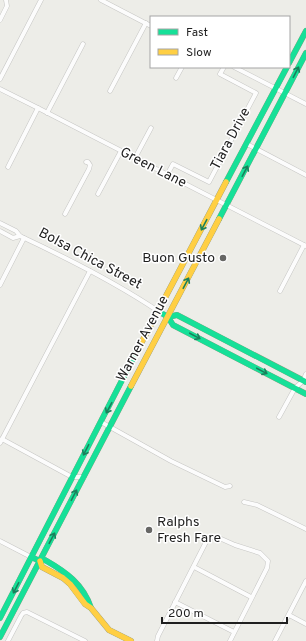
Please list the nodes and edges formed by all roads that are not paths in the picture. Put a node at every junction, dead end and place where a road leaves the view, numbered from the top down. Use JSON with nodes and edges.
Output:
{"nodes":[{"id":1,"x":42,"y":0,"type":"edge"},
{"id":2,"x":101,"y":0,"type":"edge"},
{"id":3,"x":6,"y":1,"type":"edge"},
{"id":4,"x":0,"y":20,"type":"edge"},
{"id":5,"x":146,"y":23,"type":"junction"},
{"id":6,"x":150,"y":25,"type":"edge"},
{"id":7,"x":306,"y":31,"type":"edge"},
{"id":8,"x":83,"y":44,"type":"dead end"},
{"id":9,"x":306,"y":52,"type":"edge"},
{"id":10,"x":290,"y":61,"type":"edge"},
{"id":11,"x":181,"y":68,"type":"edge"},
{"id":12,"x":223,"y":68,"type":"edge"},
{"id":13,"x":236,"y":68,"type":"edge"},
{"id":14,"x":286,"y":68,"type":"edge"},
{"id":15,"x":176,"y":78,"type":"dead end"},
{"id":16,"x":0,"y":79,"type":"edge"},
{"id":17,"x":276,"y":88,"type":"junction"},
{"id":18,"x":0,"y":90,"type":"edge"},
{"id":19,"x":110,"y":92,"type":"dead end"},
{"id":20,"x":286,"y":92,"type":"junction"},
{"id":21,"x":306,"y":104,"type":"edge"},
{"id":22,"x":38,"y":108,"type":"junction"},
{"id":23,"x":47,"y":113,"type":"junction"},
{"id":24,"x":151,"y":128,"type":"dead end"},
{"id":25,"x":246,"y":144,"type":"junction"},
{"id":26,"x":256,"y":149,"type":"junction"},
{"id":27,"x":121,"y":151,"type":"junction"},
{"id":28,"x":135,"y":158,"type":"junction"},
{"id":29,"x":86,"y":162,"type":"dead end"},
{"id":30,"x":8,"y":167,"type":"dead end"},
{"id":31,"x":168,"y":175,"type":"junction"},
{"id":32,"x":306,"y":175,"type":"edge"},
{"id":33,"x":98,"y":194,"type":"dead end"},
{"id":34,"x":217,"y":200,"type":"junction"},
{"id":35,"x":227,"y":206,"type":"junction"},
{"id":36,"x":65,"y":214,"type":"dead end"},
{"id":37,"x":0,"y":223,"type":"edge"},
{"id":38,"x":0,"y":232,"type":"edge"},
{"id":39,"x":22,"y":237,"type":"junction"},
{"id":40,"x":305,"y":245,"type":"edge"},
{"id":41,"x":90,"y":271,"type":"junction"},
{"id":42,"x":0,"y":285,"type":"edge"},
{"id":43,"x":280,"y":292,"type":"dead end"},
{"id":44,"x":158,"y":311,"type":"junction"},
{"id":45,"x":168,"y":317,"type":"junction"},
{"id":46,"x":250,"y":354,"type":"junction"},
{"id":47,"x":246,"y":362,"type":"junction"},
{"id":48,"x":306,"y":374,"type":"edge"},
{"id":49,"x":304,"y":381,"type":"edge"},
{"id":50,"x":295,"y":388,"type":"junction"},
{"id":51,"x":306,"y":394,"type":"edge"},
{"id":52,"x":279,"y":417,"type":"dead end"},
{"id":53,"x":100,"y":422,"type":"junction"},
{"id":54,"x":109,"y":427,"type":"junction"},
{"id":55,"x":1,"y":441,"type":"edge"},
{"id":56,"x":72,"y":477,"type":"junction"},
{"id":57,"x":84,"y":477,"type":"junction"},
{"id":58,"x":230,"y":486,"type":"dead end"},
{"id":59,"x":244,"y":502,"type":"dead end"},
{"id":60,"x":306,"y":529,"type":"edge"},
{"id":61,"x":0,"y":541,"type":"edge"},
{"id":62,"x":31,"y":557,"type":"junction"},
{"id":63,"x":40,"y":561,"type":"junction"},
{"id":64,"x":194,"y":567,"type":"junction"},
{"id":65,"x":306,"y":581,"type":"edge"},
{"id":66,"x":251,"y":598,"type":"junction"},
{"id":67,"x":176,"y":602,"type":"junction"},
{"id":68,"x":289,"y":615,"type":"junction"},
{"id":69,"x":0,"y":618,"type":"edge"},
{"id":70,"x":306,"y":624,"type":"edge"},
{"id":71,"x":234,"y":632,"type":"junction"},
{"id":72,"x":0,"y":637,"type":"edge"},
{"id":73,"x":8,"y":640,"type":"edge"},
{"id":74,"x":14,"y":641,"type":"edge"},
{"id":75,"x":85,"y":641,"type":"edge"},
{"id":76,"x":131,"y":641,"type":"edge"},
{"id":77,"x":157,"y":641,"type":"edge"},
{"id":78,"x":230,"y":641,"type":"edge"},
{"id":79,"x":275,"y":641,"type":"edge"}],
"edges":[{"from":1,"to":16,"type":"street"},
{"from":2,"to":5,"type":"street"},
{"from":3,"to":4,"type":"street"},
{"from":5,"to":6,"type":"street"},
{"from":5,"to":19,"type":"street"},
{"from":7,"to":10,"type":"main road"},
{"from":8,"to":23,"type":"street"},
{"from":20,"to":9,"type":"main road","name":"Warner Avenue","one_way":true},
{"from":11,"to":15,"type":"street"},
{"from":12,"to":31,"type":"street","name":"Tiara Drive"},
{"from":13,"to":17,"type":"street"},
{"from":14,"to":17,"type":"main road","name":"Warner Avenue"},
{"from":17,"to":20,"type":"street"},
{"from":17,"to":25,"type":"main road","name":"Warner Avenue"},
{"from":18,"to":22,"type":"street","name":"Green Lane"},
{"from":20,"to":21,"type":"street"},
{"from":20,"to":26,"type":"main road","name":"Warner Avenue"},
{"from":22,"to":23,"type":"street","name":"Green Lane"},
{"from":22,"to":30,"type":"street"},
{"from":23,"to":27,"type":"street","name":"Green Lane"},
{"from":24,"to":28,"type":"street"},
{"from":25,"to":26,"type":"street"},
{"from":25,"to":34,"type":"main road","name":"Warner Avenue"},
{"from":26,"to":32,"type":"street"},
{"from":35,"to":26,"type":"main road","name":"Warner Avenue","one_way":true},
{"from":27,"to":28,"type":"street","name":"Green Lane"},
{"from":27,"to":33,"type":"street"},
{"from":28,"to":31,"type":"street","name":"Green Lane"},
{"from":29,"to":36,"type":"street"},
{"from":31,"to":34,"type":"street","name":"Green Lane"},
{"from":34,"to":35,"type":"street","name":"Green Lane"},
{"from":34,"to":44,"type":"main road","name":"Warner Avenue","one_way":true},
{"from":35,"to":40,"type":"street","name":"Green Lane"},
{"from":45,"to":35,"type":"main road","name":"Warner Avenue","one_way":true},
{"from":37,"to":39,"type":"street","name":"Bolsa Chica Street"},
{"from":38,"to":39,"type":"street","name":"Bolsa Chica Street"},
{"from":39,"to":41,"type":"street","name":"Bolsa Chica Street"},
{"from":39,"to":42,"type":"street"},
{"from":40,"to":43,"type":"street"},
{"from":41,"to":44,"type":"street","name":"Bolsa Chica Street"},
{"from":41,"to":55,"type":"street"},
{"from":44,"to":45,"type":"main road","name":"Bolsa Chica Street"},
{"from":44,"to":53,"type":"main road","name":"Warner Avenue","one_way":true},
{"from":45,"to":46,"type":"main road","name":"Bolsa Chica Street"},
{"from":45,"to":47,"type":"main road","name":"Bolsa Chica Street","one_way":true},
{"from":45,"to":54,"type":"main road","name":"Warner Avenue"},
{"from":46,"to":47,"type":"main road"},
{"from":46,"to":49,"type":"main road","name":"Bolsa Chica Street"},
{"from":47,"to":50,"type":"main road","name":"Bolsa Chica Street","one_way":true},
{"from":48,"to":49,"type":"street"},
{"from":49,"to":50,"type":"street"},
{"from":50,"to":51,"type":"main road","name":"Bolsa Chica Street"},
{"from":50,"to":52,"type":"street"},
{"from":53,"to":54,"type":"street"},
{"from":53,"to":56,"type":"main road","name":"Warner Avenue","one_way":true},
{"from":54,"to":57,"type":"main road","name":"Warner Avenue"},
{"from":54,"to":58,"type":"street"},
{"from":55,"to":56,"type":"street"},
{"from":56,"to":57,"type":"street"},
{"from":56,"to":62,"type":"main road","name":"Warner Avenue"},
{"from":63,"to":57,"type":"main road","name":"Warner Avenue","one_way":true},
{"from":59,"to":60,"type":"street"},
{"from":61,"to":62,"type":"street"},
{"from":62,"to":63,"type":"main road"},
{"from":62,"to":69,"type":"main road","name":"Warner Avenue","one_way":true},
{"from":63,"to":72,"type":"main road","name":"Warner Avenue"},
{"from":63,"to":76,"type":"main road"},
{"from":64,"to":66,"type":"street"},
{"from":64,"to":66,"type":"street"},
{"from":64,"to":67,"type":"street"},
{"from":65,"to":68,"type":"street"},
{"from":66,"to":71,"type":"street"},
{"from":67,"to":71,"type":"street"},
{"from":67,"to":77,"type":"street"},
{"from":68,"to":70,"type":"street"},
{"from":68,"to":79,"type":"street"},
{"from":71,"to":78,"type":"street"},
{"from":73,"to":74,"type":"street"},
{"from":73,"to":75,"type":"street"}]}
